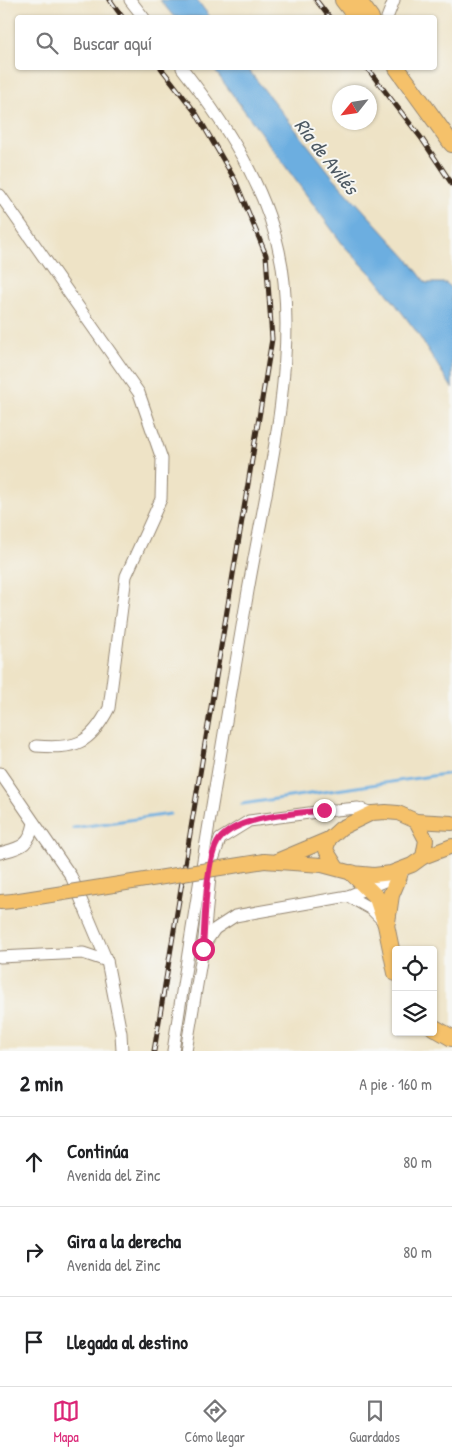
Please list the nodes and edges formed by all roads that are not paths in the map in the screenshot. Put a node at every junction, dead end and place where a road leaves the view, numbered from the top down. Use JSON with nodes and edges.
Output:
{"nodes":[{"id":1,"x":130,"y":0,"type":"edge"},
{"id":2,"x":343,"y":0,"type":"edge"},
{"id":3,"x":358,"y":0,"type":"edge"},
{"id":4,"x":394,"y":0,"type":"edge"},
{"id":5,"x":142,"y":15,"type":"edge"},
{"id":6,"x":355,"y":15,"type":"edge"},
{"id":7,"x":369,"y":15,"type":"edge"},
{"id":8,"x":388,"y":15,"type":"edge"},
{"id":9,"x":183,"y":70,"type":"edge"},
{"id":10,"x":398,"y":70,"type":"edge"},
{"id":11,"x":412,"y":70,"type":"edge"},
{"id":12,"x":452,"y":124,"type":"edge"},
{"id":13,"x":452,"y":144,"type":"edge"},
{"id":14,"x":0,"y":196,"type":"edge"},
{"id":15,"x":36,"y":746,"type":"dead end"},
{"id":16,"x":0,"y":773,"type":"edge"},
{"id":17,"x":372,"y":813,"type":"junction"},
{"id":18,"x":416,"y":821,"type":"junction"},
{"id":19,"x":34,"y":823,"type":"junction"},
{"id":20,"x":452,"y":823,"type":"edge"},
{"id":21,"x":329,"y":839,"type":"junction"},
{"id":22,"x":452,"y":846,"type":"edge"},
{"id":23,"x":0,"y":853,"type":"edge"},
{"id":24,"x":271,"y":861,"type":"junction"},
{"id":25,"x":418,"y":861,"type":"junction"},
{"id":26,"x":337,"y":868,"type":"junction"},
{"id":27,"x":352,"y":873,"type":"junction"},
{"id":28,"x":399,"y":876,"type":"junction"},
{"id":29,"x":367,"y":889,"type":"junction"},
{"id":30,"x":348,"y":896,"type":"junction"},
{"id":31,"x":6,"y":902,"type":"edge"},
{"id":32,"x":386,"y":925,"type":"junction"},
{"id":33,"x":203,"y":949,"type":"junction"},
{"id":34,"x":392,"y":953,"type":"edge"},
{"id":35,"x":0,"y":957,"type":"edge"},
{"id":36,"x":107,"y":961,"type":"junction"},
{"id":37,"x":437,"y":1029,"type":"edge"},
{"id":38,"x":452,"y":1038,"type":"edge"},
{"id":39,"x":122,"y":1051,"type":"edge"},
{"id":40,"x":173,"y":1051,"type":"edge"},
{"id":41,"x":186,"y":1051,"type":"edge"}],
"edges":[{"from":1,"to":5,"type":"street"},
{"from":2,"to":6,"type":"highway"},
{"from":3,"to":7,"type":"highway"},
{"from":4,"to":8,"type":"street"},
{"from":9,"to":40,"type":"street"},
{"from":10,"to":13,"type":"highway"},
{"from":11,"to":12,"type":"highway"},
{"from":14,"to":15,"type":"street"},
{"from":16,"to":19,"type":"street"},
{"from":17,"to":18,"type":"main road"},
{"from":17,"to":21,"type":"main road"},
{"from":17,"to":33,"type":"street"},
{"from":18,"to":20,"type":"main road"},
{"from":18,"to":25,"type":"main road"},
{"from":19,"to":23,"type":"street"},
{"from":19,"to":36,"type":"street"},
{"from":21,"to":24,"type":"main road"},
{"from":21,"to":26,"type":"main road"},
{"from":22,"to":25,"type":"main road"},
{"from":24,"to":26,"type":"main road"},
{"from":24,"to":31,"type":"main road","bridge":true},
{"from":25,"to":27,"type":"main road"},
{"from":25,"to":28,"type":"street"},
{"from":26,"to":27,"type":"main road"},
{"from":27,"to":29,"type":"highway"},
{"from":28,"to":29,"type":"street"},
{"from":28,"to":32,"type":"highway"},
{"from":29,"to":30,"type":"street"},
{"from":29,"to":32,"type":"highway"},
{"from":30,"to":32,"type":"street"},
{"from":30,"to":33,"type":"street"},
{"from":32,"to":34,"type":"highway"},
{"from":33,"to":41,"type":"street"},
{"from":35,"to":36,"type":"street"},
{"from":36,"to":39,"type":"street"},
{"from":37,"to":38,"type":"highway"}]}
